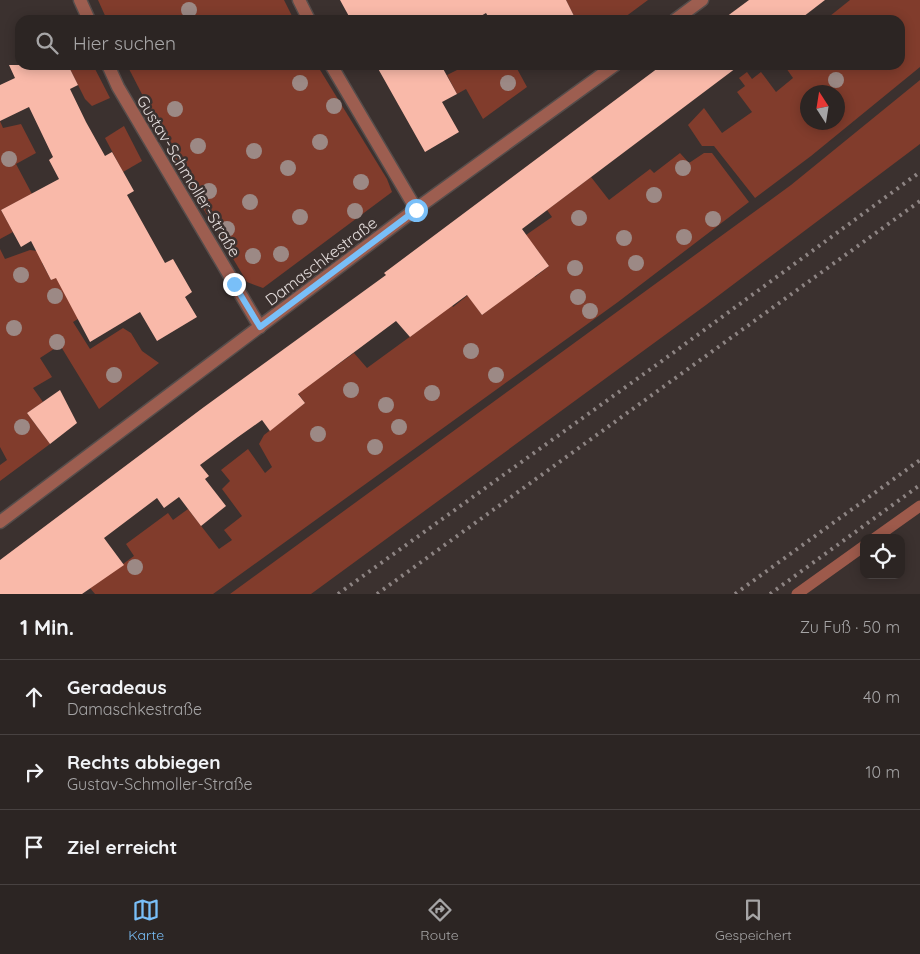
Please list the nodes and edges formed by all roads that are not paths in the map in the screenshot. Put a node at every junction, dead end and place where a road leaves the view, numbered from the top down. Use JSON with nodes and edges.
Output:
{"nodes":[{"id":1,"x":80,"y":0,"type":"edge"},
{"id":2,"x":299,"y":0,"type":"edge"},
{"id":3,"x":702,"y":0,"type":"edge"},
{"id":4,"x":87,"y":15,"type":"edge"},
{"id":5,"x":306,"y":15,"type":"edge"},
{"id":6,"x":682,"y":15,"type":"edge"},
{"id":7,"x":110,"y":70,"type":"edge"},
{"id":8,"x":334,"y":70,"type":"edge"},
{"id":9,"x":608,"y":70,"type":"edge"},
{"id":10,"x":416,"y":210,"type":"junction"},
{"id":11,"x":260,"y":327,"type":"junction"},
{"id":12,"x":0,"y":522,"type":"edge"}],
"edges":[{"from":1,"to":4,"type":"street"},
{"from":2,"to":5,"type":"street"},
{"from":3,"to":6,"type":"street"},
{"from":7,"to":11,"type":"street","name":"Gustav-Schmoller-Straße"},
{"from":8,"to":10,"type":"street"},
{"from":9,"to":10,"type":"street","name":"Damaschkestraße"},
{"from":10,"to":11,"type":"street","name":"Damaschkestraße"},
{"from":11,"to":12,"type":"street","name":"Damaschkestraße"}]}
